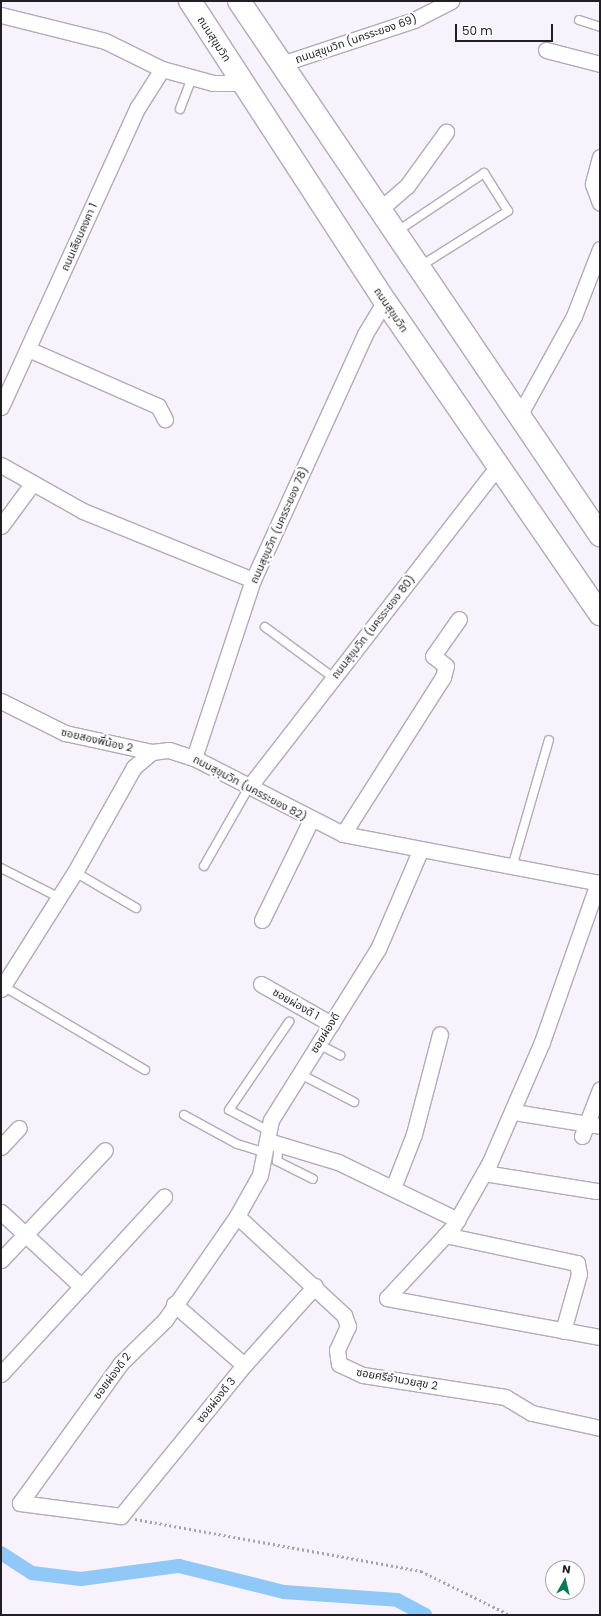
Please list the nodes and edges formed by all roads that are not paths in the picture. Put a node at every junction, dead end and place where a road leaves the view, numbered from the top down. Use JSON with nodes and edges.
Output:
{"nodes":[{"id":1,"x":190,"y":1,"type":"edge"},
{"id":2,"x":239,"y":1,"type":"edge"},
{"id":3,"x":451,"y":1,"type":"edge"},
{"id":4,"x":1,"y":15,"type":"edge"},
{"id":5,"x":579,"y":20,"type":"dead end"},
{"id":6,"x":600,"y":27,"type":"edge"},
{"id":7,"x":546,"y":50,"type":"dead end"},
{"id":8,"x":281,"y":64,"type":"junction"},
{"id":9,"x":600,"y":64,"type":"edge"},
{"id":10,"x":162,"y":69,"type":"junction"},
{"id":11,"x":192,"y":77,"type":"junction"},
{"id":12,"x":243,"y":83,"type":"junction"},
{"id":13,"x":180,"y":109,"type":"dead end"},
{"id":14,"x":446,"y":132,"type":"dead end"},
{"id":15,"x":600,"y":158,"type":"edge"},
{"id":16,"x":600,"y":203,"type":"edge"},
{"id":17,"x":378,"y":211,"type":"junction"},
{"id":18,"x":393,"y":233,"type":"junction"},
{"id":19,"x":600,"y":249,"type":"edge"},
{"id":20,"x":418,"y":268,"type":"junction"},
{"id":21,"x":385,"y":301,"type":"junction"},
{"id":22,"x":28,"y":349,"type":"junction"},
{"id":23,"x":1,"y":407,"type":"edge"},
{"id":24,"x":520,"y":414,"type":"junction"},
{"id":25,"x":165,"y":419,"type":"dead end"},
{"id":26,"x":1,"y":465,"type":"edge"},
{"id":27,"x":497,"y":467,"type":"junction"},
{"id":28,"x":32,"y":484,"type":"junction"},
{"id":29,"x":1,"y":526,"type":"edge"},
{"id":30,"x":600,"y":535,"type":"edge"},
{"id":31,"x":253,"y":580,"type":"junction"},
{"id":32,"x":600,"y":614,"type":"edge"},
{"id":33,"x":459,"y":619,"type":"dead end"},
{"id":34,"x":265,"y":627,"type":"dead end"},
{"id":35,"x":334,"y":678,"type":"junction"},
{"id":36,"x":1,"y":701,"type":"edge"},
{"id":37,"x":549,"y":740,"type":"dead end"},
{"id":38,"x":152,"y":752,"type":"junction"},
{"id":39,"x":194,"y":758,"type":"junction"},
{"id":40,"x":249,"y":787,"type":"junction"},
{"id":41,"x":310,"y":820,"type":"junction"},
{"id":42,"x":343,"y":834,"type":"junction"},
{"id":43,"x":420,"y":851,"type":"junction"},
{"id":44,"x":204,"y":866,"type":"dead end"},
{"id":45,"x":512,"y":867,"type":"junction"},
{"id":46,"x":1,"y":868,"type":"edge"},
{"id":47,"x":75,"y":872,"type":"junction"},
{"id":48,"x":599,"y":883,"type":"edge"},
{"id":49,"x":58,"y":897,"type":"junction"},
{"id":50,"x":136,"y":908,"type":"dead end"},
{"id":51,"x":262,"y":920,"type":"dead end"},
{"id":52,"x":261,"y":984,"type":"dead end"},
{"id":53,"x":2,"y":987,"type":"edge"},
{"id":54,"x":289,"y":1022,"type":"dead end"},
{"id":55,"x":331,"y":1024,"type":"junction"},
{"id":56,"x":440,"y":1034,"type":"dead end"},
{"id":57,"x":318,"y":1044,"type":"junction"},
{"id":58,"x":340,"y":1055,"type":"dead end"},
{"id":59,"x":145,"y":1070,"type":"dead end"},
{"id":60,"x":300,"y":1074,"type":"junction"},
{"id":61,"x":600,"y":1089,"type":"edge"},
{"id":62,"x":354,"y":1102,"type":"dead end"},
{"id":63,"x":514,"y":1112,"type":"junction"},
{"id":64,"x":184,"y":1115,"type":"dead end"},
{"id":65,"x":19,"y":1128,"type":"dead end"},
{"id":66,"x":589,"y":1128,"type":"edge"},
{"id":67,"x":270,"y":1142,"type":"junction"},
{"id":68,"x":1,"y":1147,"type":"edge"},
{"id":69,"x":105,"y":1150,"type":"dead end"},
{"id":70,"x":484,"y":1173,"type":"junction"},
{"id":71,"x":312,"y":1179,"type":"dead end"},
{"id":72,"x":393,"y":1188,"type":"junction"},
{"id":73,"x":597,"y":1191,"type":"dead end"},
{"id":74,"x":164,"y":1197,"type":"dead end"},
{"id":75,"x":1,"y":1212,"type":"edge"},
{"id":76,"x":237,"y":1216,"type":"junction"},
{"id":77,"x":458,"y":1220,"type":"junction"},
{"id":78,"x":25,"y":1235,"type":"junction"},
{"id":79,"x":445,"y":1235,"type":"junction"},
{"id":80,"x":1,"y":1260,"type":"edge"},
{"id":81,"x":314,"y":1286,"type":"junction"},
{"id":82,"x":82,"y":1287,"type":"junction"},
{"id":83,"x":174,"y":1304,"type":"junction"},
{"id":84,"x":563,"y":1331,"type":"junction"},
{"id":85,"x":600,"y":1337,"type":"edge"},
{"id":86,"x":244,"y":1365,"type":"junction"},
{"id":87,"x":1,"y":1374,"type":"edge"},
{"id":88,"x":600,"y":1428,"type":"edge"},
{"id":89,"x":121,"y":1516,"type":"joint"}],
"edges":[{"from":1,"to":12,"type":"main road","name":"ถนนสุขุมวิท"},
{"from":2,"to":8,"type":"main road"},
{"from":3,"to":8,"type":"street","name":"ถนนสุขุมวิท (นครระยอง 69)"},
{"from":4,"to":10,"type":"street"},
{"from":5,"to":6,"type":"lane"},
{"from":7,"to":9,"type":"street"},
{"from":8,"to":17,"type":"main road"},
{"from":10,"to":11,"type":"street"},
{"from":10,"to":22,"type":"street","name":"ถนนเลียบคงคา 1"},
{"from":11,"to":12,"type":"street"},
{"from":11,"to":13,"type":"lane"},
{"from":12,"to":21,"type":"main road","name":"ถนนสุขุมวิท"},
{"from":14,"to":17,"type":"street"},
{"from":15,"to":16,"type":"street"},
{"from":17,"to":18,"type":"main road"},
{"from":18,"to":20,"type":"main road"},
{"from":18,"to":20,"type":"lane"},
{"from":19,"to":24,"type":"street"},
{"from":20,"to":24,"type":"main road"},
{"from":21,"to":27,"type":"main road","name":"ถนนสุขุมวิท"},
{"from":21,"to":31,"type":"street","name":"ถนนสุขุมวิท (นครระยอง 78)"},
{"from":22,"to":23,"type":"street","name":"ถนนเลียบคงคา 1"},
{"from":22,"to":25,"type":"street"},
{"from":24,"to":30,"type":"main road"},
{"from":26,"to":28,"type":"street"},
{"from":27,"to":32,"type":"main road","name":"ถนนสุขุมวิท"},
{"from":27,"to":35,"type":"street","name":"ถนนสุขุมวิท (นครระยอง 80)"},
{"from":28,"to":29,"type":"street"},
{"from":28,"to":31,"type":"street"},
{"from":31,"to":39,"type":"street","name":"ถนนสุขุมวิท (นครระยอง 78)"},
{"from":33,"to":42,"type":"street"},
{"from":34,"to":35,"type":"lane"},
{"from":35,"to":40,"type":"street","name":"ถนนสุขุมวิท (นครระยอง 80)"},
{"from":36,"to":38,"type":"street","name":"ซอยสองพี่น้อง 2"},
{"from":37,"to":45,"type":"lane"},
{"from":38,"to":39,"type":"street","name":"ถนนสุขุมวิท (นครระยอง 82)"},
{"from":38,"to":47,"type":"street"},
{"from":39,"to":40,"type":"street","name":"ถนนสุขุมวิท (นครระยอง 82)"},
{"from":40,"to":41,"type":"street","name":"ถนนสุขุมวิท (นครระยอง 82)"},
{"from":40,"to":44,"type":"lane"},
{"from":41,"to":42,"type":"street","name":"ถนนสุขุมวิท (นครระยอง 82)"},
{"from":41,"to":51,"type":"street"},
{"from":42,"to":43,"type":"street","name":"ถนนสุขุมวิท (นครระยอง 82)"},
{"from":43,"to":45,"type":"street","name":"ถนนสุขุมวิท (นครระยอง 82)"},
{"from":43,"to":55,"type":"street","name":"ซอยผ่องดี"},
{"from":45,"to":48,"type":"street","name":"ถนนสุขุมวิท (นครระยอง 82)"},
{"from":46,"to":49,"type":"lane"},
{"from":47,"to":49,"type":"street"},
{"from":47,"to":50,"type":"lane"},
{"from":48,"to":63,"type":"street"},
{"from":49,"to":53,"type":"street"},
{"from":52,"to":55,"type":"street","name":"ซอยผ่องดี 1"},
{"from":53,"to":59,"type":"lane"},
{"from":54,"to":67,"type":"lane"},
{"from":55,"to":57,"type":"street","name":"ซอยผ่องดี"},
{"from":56,"to":72,"type":"street"},
{"from":57,"to":58,"type":"lane"},
{"from":57,"to":60,"type":"street","name":"ซอยผ่องดี"},
{"from":60,"to":62,"type":"lane"},
{"from":60,"to":67,"type":"street","name":"ซอยผ่องดี"},
{"from":61,"to":66,"type":"street"},
{"from":63,"to":66,"type":"street"},
{"from":63,"to":70,"type":"street"},
{"from":64,"to":67,"type":"lane"},
{"from":65,"to":68,"type":"street"},
{"from":67,"to":71,"type":"lane"},
{"from":67,"to":72,"type":"street"},
{"from":67,"to":76,"type":"street","name":"ซอยผ่องดี"},
{"from":69,"to":78,"type":"street"},
{"from":70,"to":73,"type":"street"},
{"from":70,"to":77,"type":"street"},
{"from":72,"to":77,"type":"street"},
{"from":74,"to":82,"type":"street"},
{"from":75,"to":78,"type":"street"},
{"from":76,"to":81,"type":"street","name":"ซอยศรีอำนวยสุข 2"},
{"from":76,"to":83,"type":"street","name":"ซอยผ่องดี 2"},
{"from":77,"to":79,"type":"street"},
{"from":78,"to":80,"type":"street"},
{"from":78,"to":82,"type":"street"},
{"from":79,"to":84,"type":"street"},
{"from":79,"to":84,"type":"street"},
{"from":81,"to":86,"type":"street","name":"ซอยผ่องดี 3"},
{"from":81,"to":88,"type":"street","name":"ซอยศรีอำนวยสุข 2"},
{"from":82,"to":87,"type":"street"},
{"from":83,"to":86,"type":"street"},
{"from":83,"to":89,"type":"street","name":"ซอยผ่องดี 2"},
{"from":84,"to":85,"type":"street"},
{"from":86,"to":89,"type":"street","name":"ซอยผ่องดี 3"}]}
